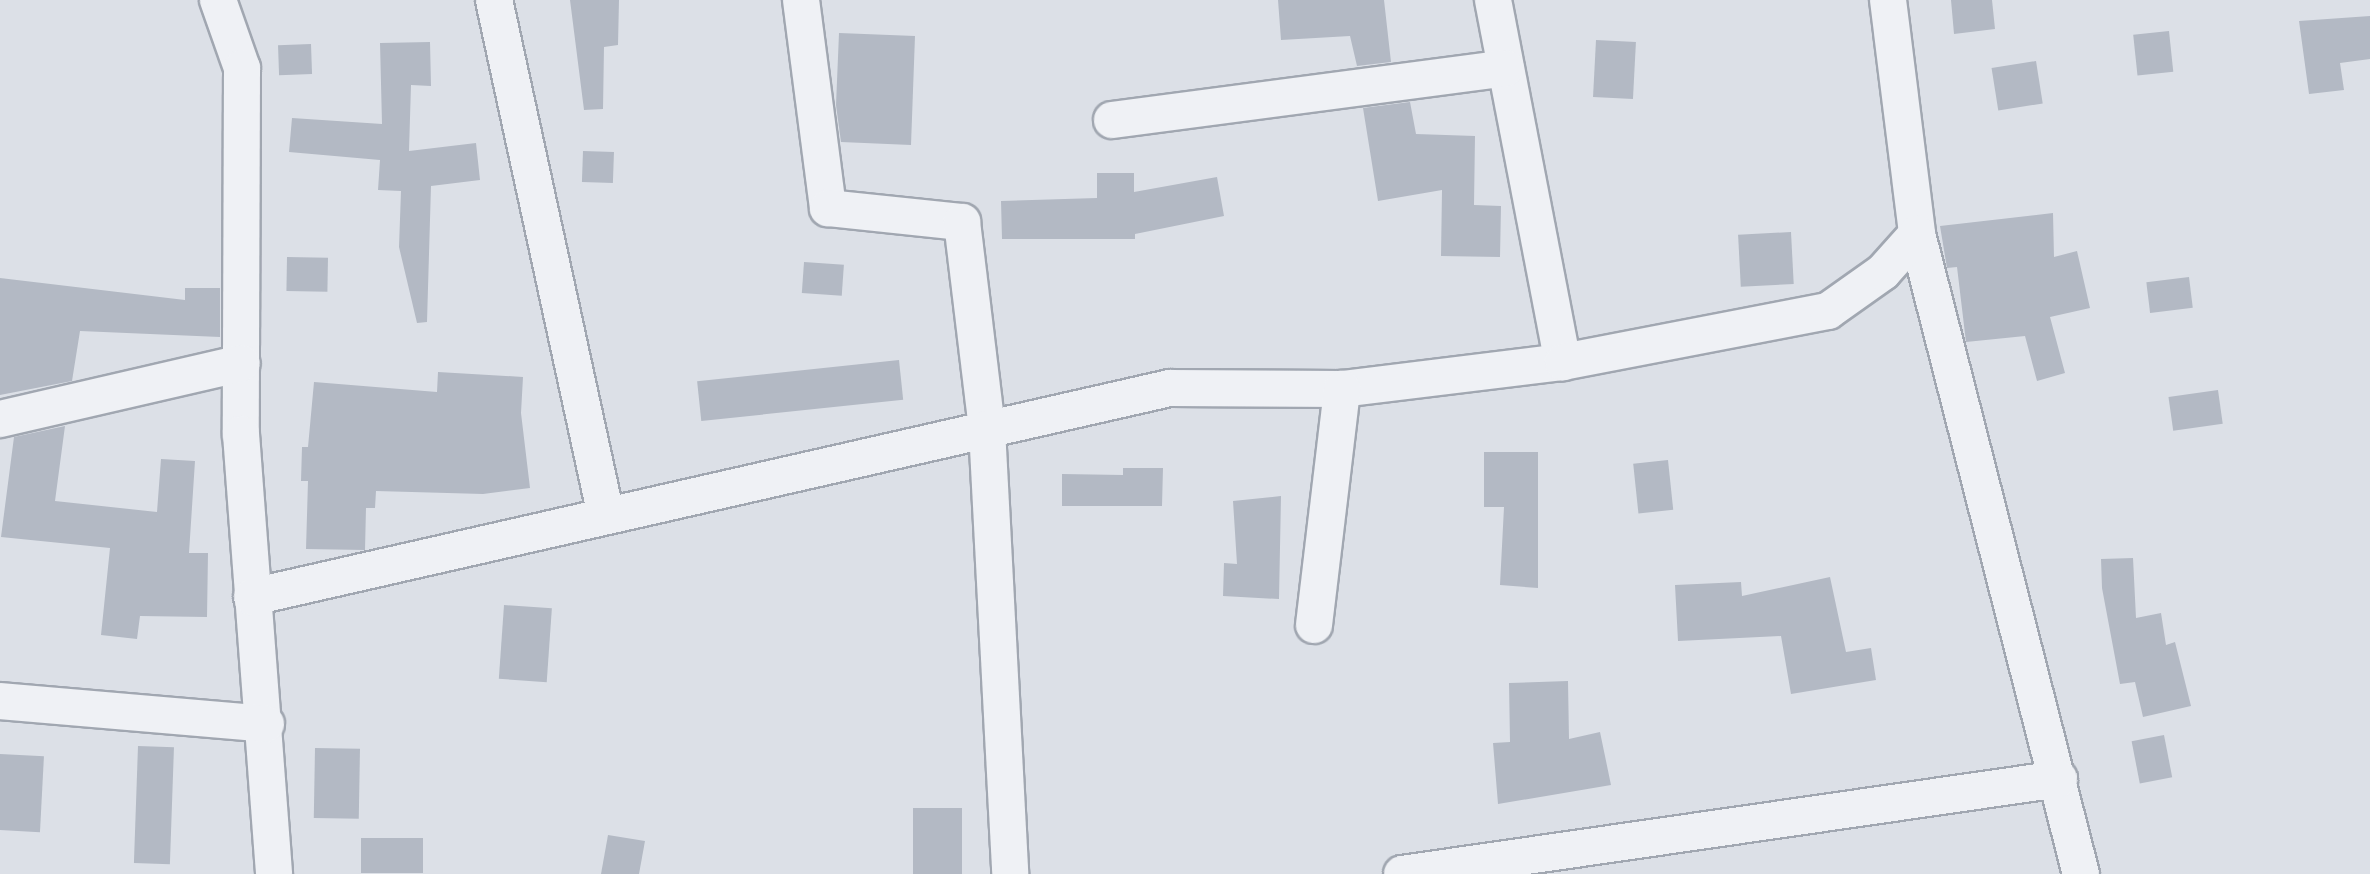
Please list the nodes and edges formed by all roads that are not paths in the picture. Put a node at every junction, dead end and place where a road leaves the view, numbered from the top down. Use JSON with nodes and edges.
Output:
{"nodes":[{"id":1,"x":218,"y":0,"type":"edge"},
{"id":2,"x":494,"y":0,"type":"edge"},
{"id":3,"x":801,"y":0,"type":"edge"},
{"id":4,"x":1493,"y":0,"type":"edge"},
{"id":5,"x":1888,"y":0,"type":"edge"},
{"id":6,"x":1506,"y":68,"type":"junction"},
{"id":7,"x":1112,"y":120,"type":"dead end"},
{"id":8,"x":1917,"y":234,"type":"junction"},
{"id":9,"x":1563,"y":362,"type":"junction"},
{"id":10,"x":242,"y":363,"type":"junction"},
{"id":11,"x":1342,"y":389,"type":"junction"},
{"id":12,"x":0,"y":419,"type":"edge"},
{"id":13,"x":987,"y":429,"type":"junction"},
{"id":14,"x":606,"y":516,"type":"junction"},
{"id":15,"x":252,"y":597,"type":"junction"},
{"id":16,"x":1314,"y":625,"type":"dead end"},
{"id":17,"x":0,"y":701,"type":"edge"},
{"id":18,"x":266,"y":724,"type":"junction"},
{"id":19,"x":2059,"y":779,"type":"junction"},
{"id":20,"x":1615,"y":859,"type":"edge"},
{"id":21,"x":274,"y":874,"type":"edge"},
{"id":22,"x":1010,"y":874,"type":"edge"},
{"id":23,"x":1402,"y":874,"type":"edge"},
{"id":24,"x":2081,"y":874,"type":"edge"}],
"edges":[{"from":1,"to":10,"type":"street"},
{"from":2,"to":14,"type":"street"},
{"from":3,"to":13,"type":"street"},
{"from":4,"to":6,"type":"street"},
{"from":5,"to":8,"type":"street"},
{"from":6,"to":7,"type":"street"},
{"from":6,"to":9,"type":"street"},
{"from":8,"to":9,"type":"street"},
{"from":8,"to":19,"type":"street"},
{"from":9,"to":11,"type":"street"},
{"from":10,"to":12,"type":"street"},
{"from":10,"to":15,"type":"street"},
{"from":11,"to":13,"type":"street"},
{"from":11,"to":16,"type":"street"},
{"from":13,"to":14,"type":"street"},
{"from":13,"to":22,"type":"street"},
{"from":14,"to":15,"type":"street"},
{"from":15,"to":18,"type":"street"},
{"from":17,"to":18,"type":"street"},
{"from":18,"to":21,"type":"street"},
{"from":19,"to":20,"type":"street"},
{"from":19,"to":24,"type":"street"},
{"from":20,"to":23,"type":"street"}]}
